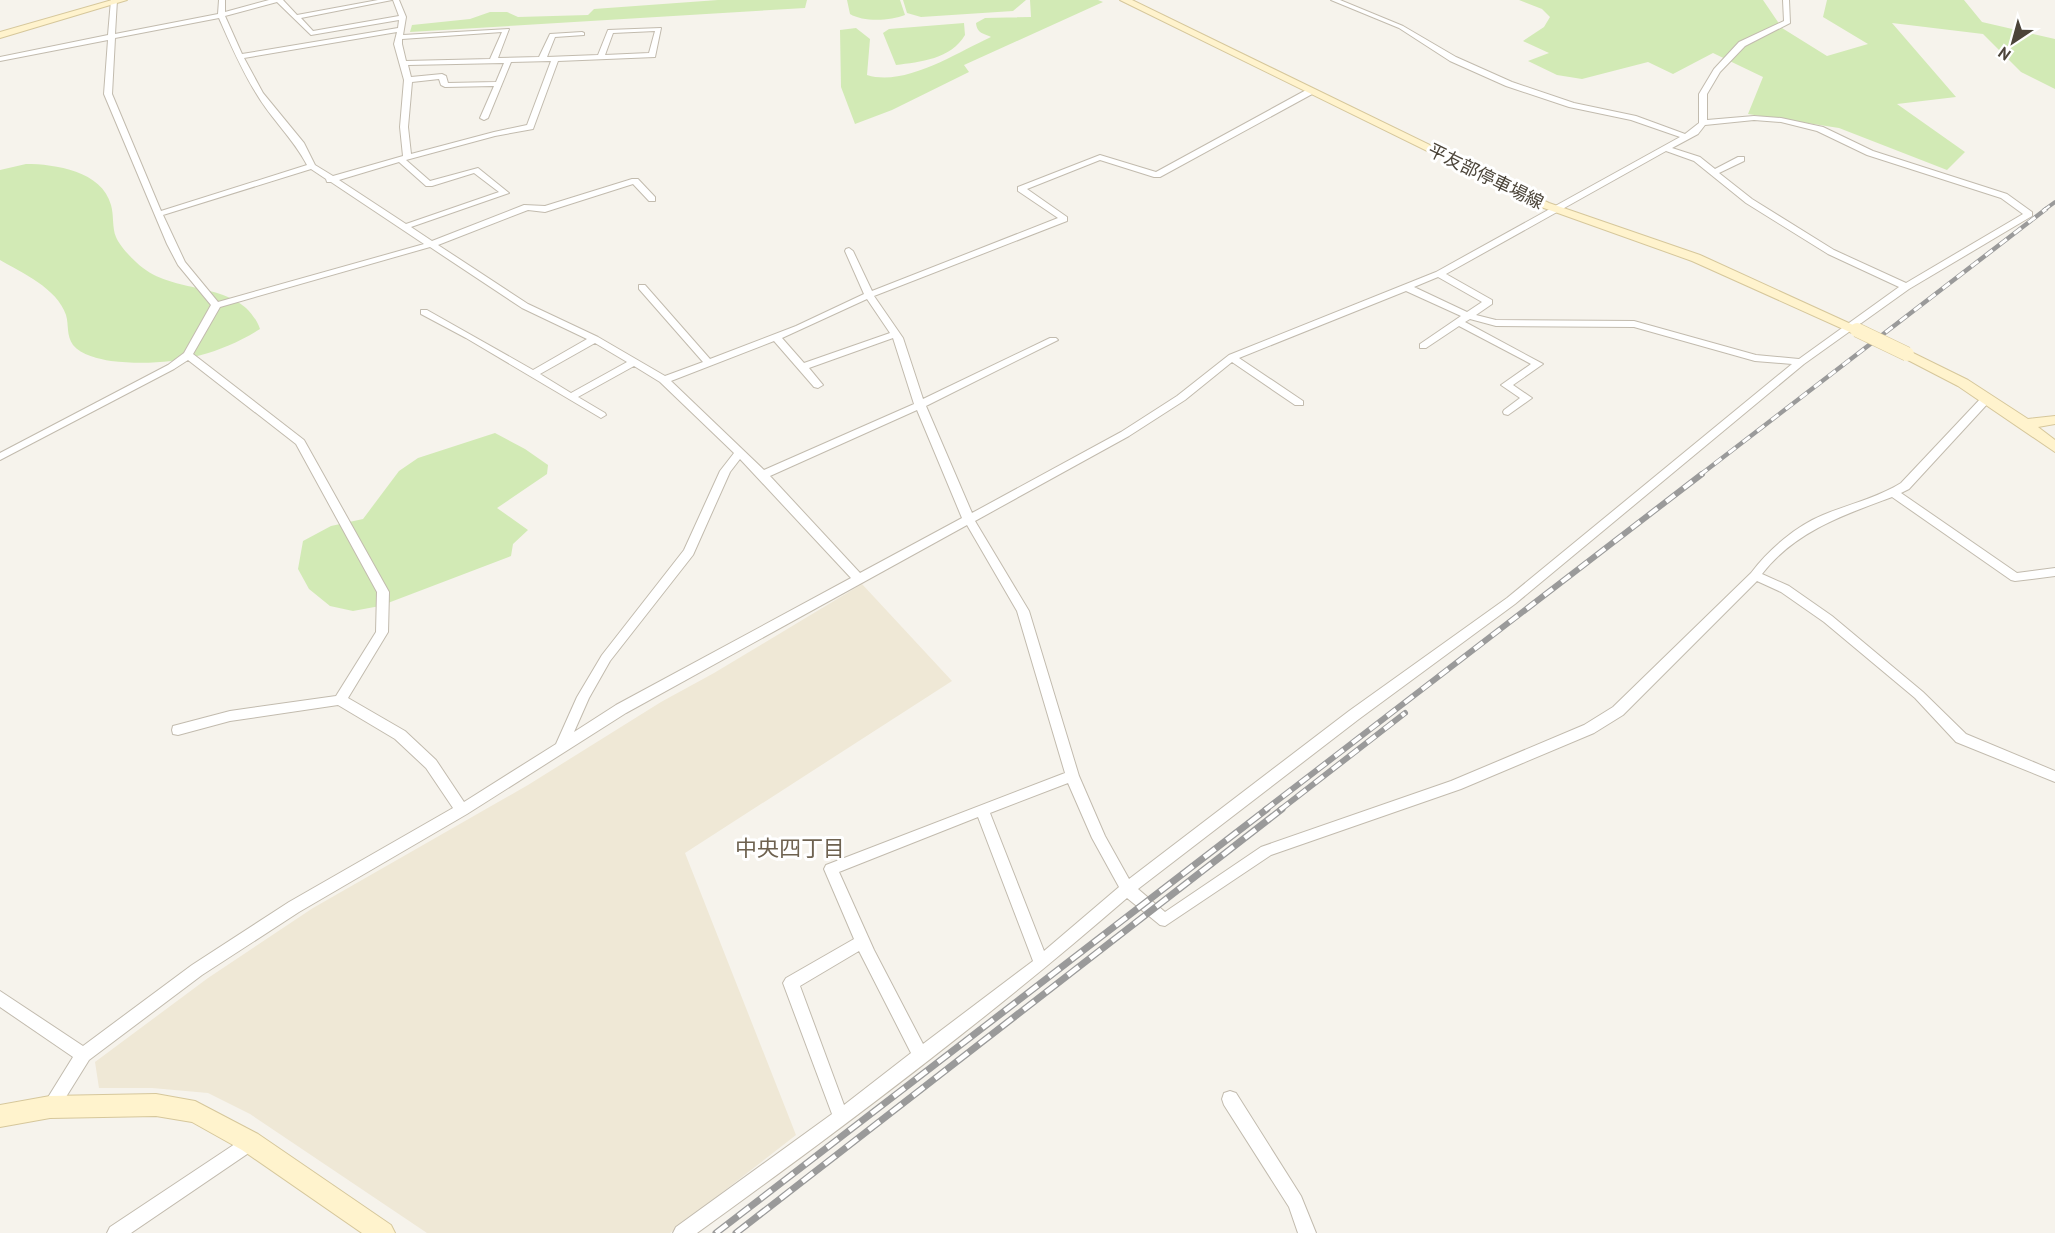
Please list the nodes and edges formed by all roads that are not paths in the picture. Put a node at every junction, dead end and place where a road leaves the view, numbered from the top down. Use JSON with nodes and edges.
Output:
{"nodes":[{"id":1,"x":222,"y":0,"type":"edge"},
{"id":2,"x":278,"y":0,"type":"edge"},
{"id":3,"x":333,"y":0,"type":"edge"},
{"id":4,"x":389,"y":0,"type":"edge"},
{"id":5,"x":396,"y":0,"type":"edge"},
{"id":6,"x":1125,"y":0,"type":"edge"},
{"id":7,"x":1334,"y":0,"type":"edge"},
{"id":8,"x":1786,"y":0,"type":"edge"},
{"id":9,"x":117,"y":1,"type":"edge"},
{"id":10,"x":341,"y":8,"type":"junction"},
{"id":11,"x":221,"y":15,"type":"junction"},
{"id":12,"x":296,"y":17,"type":"junction"},
{"id":13,"x":403,"y":17,"type":"junction"},
{"id":14,"x":400,"y":33,"type":"junction"},
{"id":15,"x":582,"y":34,"type":"dead end"},
{"id":16,"x":0,"y":35,"type":"edge"},
{"id":17,"x":110,"y":37,"type":"junction"},
{"id":18,"x":240,"y":57,"type":"junction"},
{"id":19,"x":601,"y":57,"type":"junction"},
{"id":20,"x":0,"y":59,"type":"edge"},
{"id":21,"x":555,"y":59,"type":"junction"},
{"id":22,"x":542,"y":60,"type":"junction"},
{"id":23,"x":508,"y":61,"type":"junction"},
{"id":24,"x":493,"y":62,"type":"junction"},
{"id":25,"x":404,"y":63,"type":"junction"},
{"id":26,"x":408,"y":80,"type":"junction"},
{"id":27,"x":498,"y":84,"type":"junction"},
{"id":28,"x":1311,"y":91,"type":"junction"},
{"id":29,"x":484,"y":118,"type":"dead end"},
{"id":30,"x":1703,"y":123,"type":"junction"},
{"id":31,"x":1686,"y":137,"type":"junction"},
{"id":32,"x":1667,"y":149,"type":"junction"},
{"id":33,"x":404,"y":158,"type":"junction"},
{"id":34,"x":1741,"y":159,"type":"dead end"},
{"id":35,"x":312,"y":166,"type":"junction"},
{"id":36,"x":1713,"y":172,"type":"junction"},
{"id":37,"x":330,"y":180,"type":"junction"},
{"id":38,"x":652,"y":199,"type":"dead end"},
{"id":39,"x":1558,"y":209,"type":"junction"},
{"id":40,"x":159,"y":214,"type":"junction"},
{"id":41,"x":404,"y":227,"type":"junction"},
{"id":42,"x":432,"y":244,"type":"junction"},
{"id":43,"x":849,"y":252,"type":"dead end"},
{"id":44,"x":1439,"y":274,"type":"junction"},
{"id":45,"x":642,"y":287,"type":"dead end"},
{"id":46,"x":1406,"y":287,"type":"junction"},
{"id":47,"x":1906,"y":287,"type":"junction"},
{"id":48,"x":869,"y":295,"type":"junction"},
{"id":49,"x":216,"y":305,"type":"junction"},
{"id":50,"x":424,"y":312,"type":"dead end"},
{"id":51,"x":1468,"y":316,"type":"junction"},
{"id":52,"x":1458,"y":322,"type":"junction"},
{"id":53,"x":1852,"y":328,"type":"junction"},
{"id":54,"x":895,"y":334,"type":"junction"},
{"id":55,"x":776,"y":337,"type":"junction"},
{"id":56,"x":595,"y":339,"type":"junction"},
{"id":57,"x":1053,"y":339,"type":"dead end"},
{"id":58,"x":1423,"y":346,"type":"dead end"},
{"id":59,"x":188,"y":355,"type":"junction"},
{"id":60,"x":1232,"y":357,"type":"junction"},
{"id":61,"x":634,"y":362,"type":"junction"},
{"id":62,"x":1801,"y":362,"type":"junction"},
{"id":63,"x":709,"y":363,"type":"junction"},
{"id":64,"x":803,"y":367,"type":"junction"},
{"id":65,"x":533,"y":374,"type":"junction"},
{"id":66,"x":664,"y":380,"type":"junction"},
{"id":67,"x":818,"y":385,"type":"dead end"},
{"id":68,"x":571,"y":397,"type":"junction"},
{"id":69,"x":1987,"y":398,"type":"junction"},
{"id":70,"x":1299,"y":403,"type":"dead end"},
{"id":71,"x":920,"y":405,"type":"junction"},
{"id":72,"x":1508,"y":412,"type":"dead end"},
{"id":73,"x":601,"y":415,"type":"dead end"},
{"id":74,"x":2055,"y":420,"type":"edge"},
{"id":75,"x":2025,"y":424,"type":"junction"},
{"id":76,"x":2055,"y":447,"type":"edge"},
{"id":77,"x":740,"y":453,"type":"junction"},
{"id":78,"x":0,"y":457,"type":"edge"},
{"id":79,"x":763,"y":475,"type":"junction"},
{"id":80,"x":1893,"y":493,"type":"junction"},
{"id":81,"x":969,"y":520,"type":"junction"},
{"id":82,"x":2055,"y":572,"type":"edge"},
{"id":83,"x":1755,"y":576,"type":"junction"},
{"id":84,"x":860,"y":580,"type":"junction"},
{"id":85,"x":340,"y":700,"type":"junction"},
{"id":86,"x":178,"y":730,"type":"dead end"},
{"id":87,"x":561,"y":747,"type":"junction"},
{"id":88,"x":1072,"y":776,"type":"junction"},
{"id":89,"x":2055,"y":777,"type":"edge"},
{"id":90,"x":462,"y":810,"type":"junction"},
{"id":91,"x":982,"y":810,"type":"junction"},
{"id":92,"x":1127,"y":889,"type":"junction"},
{"id":93,"x":862,"y":942,"type":"junction"},
{"id":94,"x":1041,"y":963,"type":"junction"},
{"id":95,"x":0,"y":998,"type":"edge"},
{"id":96,"x":84,"y":1055,"type":"junction"},
{"id":97,"x":921,"y":1056,"type":"junction"},
{"id":98,"x":1230,"y":1099,"type":"dead end"},
{"id":99,"x":50,"y":1107,"type":"junction"},
{"id":100,"x":0,"y":1116,"type":"edge"},
{"id":101,"x":841,"y":1117,"type":"junction"},
{"id":102,"x":250,"y":1142,"type":"junction"},
{"id":103,"x":116,"y":1233,"type":"edge"},
{"id":104,"x":383,"y":1233,"type":"edge"},
{"id":105,"x":682,"y":1233,"type":"edge"},
{"id":106,"x":1307,"y":1233,"type":"edge"}],
"edges":[{"from":1,"to":11,"type":"street"},
{"from":2,"to":11,"type":"street"},
{"from":2,"to":12,"type":"street"},
{"from":3,"to":10,"type":"street"},
{"from":4,"to":10,"type":"street"},
{"from":5,"to":13,"type":"street"},
{"from":6,"to":28,"type":"main road","name":"平友部停車場線"},
{"from":7,"to":31,"type":"street"},
{"from":8,"to":30,"type":"street"},
{"from":9,"to":16,"type":"main road"},
{"from":9,"to":17,"type":"street"},
{"from":10,"to":12,"type":"street"},
{"from":11,"to":17,"type":"street"},
{"from":11,"to":18,"type":"street"},
{"from":12,"to":13,"type":"street"},
{"from":13,"to":14,"type":"street"},
{"from":14,"to":18,"type":"street"},
{"from":14,"to":24,"type":"street"},
{"from":14,"to":25,"type":"street"},
{"from":15,"to":22,"type":"street"},
{"from":17,"to":20,"type":"street"},
{"from":17,"to":40,"type":"street"},
{"from":18,"to":35,"type":"street"},
{"from":19,"to":19,"type":"street"},
{"from":19,"to":21,"type":"street"},
{"from":21,"to":22,"type":"street"},
{"from":21,"to":33,"type":"street"},
{"from":22,"to":23,"type":"street"},
{"from":23,"to":24,"type":"street"},
{"from":23,"to":27,"type":"street"},
{"from":24,"to":25,"type":"street"},
{"from":25,"to":26,"type":"street"},
{"from":26,"to":27,"type":"street"},
{"from":26,"to":33,"type":"street"},
{"from":27,"to":29,"type":"street"},
{"from":28,"to":39,"type":"main road","name":"平友部停車場線"},
{"from":28,"to":48,"type":"street"},
{"from":30,"to":31,"type":"street"},
{"from":30,"to":47,"type":"street"},
{"from":31,"to":32,"type":"street"},
{"from":32,"to":36,"type":"street"},
{"from":32,"to":39,"type":"street"},
{"from":33,"to":37,"type":"street"},
{"from":33,"to":41,"type":"street"},
{"from":34,"to":36,"type":"street"},
{"from":35,"to":37,"type":"street"},
{"from":35,"to":40,"type":"street"},
{"from":36,"to":47,"type":"street"},
{"from":37,"to":41,"type":"street"},
{"from":38,"to":42,"type":"street"},
{"from":39,"to":44,"type":"street"},
{"from":39,"to":53,"type":"main road","name":"平友部停車場線"},
{"from":40,"to":49,"type":"street"},
{"from":41,"to":42,"type":"street"},
{"from":42,"to":49,"type":"street"},
{"from":42,"to":56,"type":"street"},
{"from":43,"to":48,"type":"street"},
{"from":44,"to":46,"type":"street"},
{"from":44,"to":51,"type":"street"},
{"from":45,"to":63,"type":"street"},
{"from":46,"to":51,"type":"street"},
{"from":46,"to":60,"type":"street"},
{"from":47,"to":53,"type":"street"},
{"from":48,"to":54,"type":"street"},
{"from":48,"to":55,"type":"street"},
{"from":49,"to":59,"type":"street"},
{"from":50,"to":65,"type":"street"},
{"from":51,"to":52,"type":"street"},
{"from":51,"to":62,"type":"street"},
{"from":52,"to":58,"type":"street"},
{"from":52,"to":72,"type":"street"},
{"from":53,"to":62,"type":"street"},
{"from":53,"to":69,"type":"main road","name":"平友部停車場線","bridge":true},
{"from":54,"to":64,"type":"street"},
{"from":54,"to":71,"type":"street"},
{"from":55,"to":63,"type":"street"},
{"from":55,"to":64,"type":"street"},
{"from":56,"to":61,"type":"street"},
{"from":56,"to":65,"type":"street"},
{"from":57,"to":71,"type":"street"},
{"from":59,"to":78,"type":"street"},
{"from":59,"to":85,"type":"street"},
{"from":60,"to":70,"type":"street"},
{"from":60,"to":81,"type":"street"},
{"from":61,"to":66,"type":"street"},
{"from":61,"to":68,"type":"street"},
{"from":62,"to":92,"type":"street"},
{"from":63,"to":66,"type":"street"},
{"from":64,"to":67,"type":"street"},
{"from":65,"to":68,"type":"street"},
{"from":66,"to":77,"type":"street"},
{"from":68,"to":73,"type":"street"},
{"from":69,"to":75,"type":"main road"},
{"from":69,"to":80,"type":"street"},
{"from":71,"to":79,"type":"street"},
{"from":71,"to":81,"type":"street"},
{"from":74,"to":75,"type":"main road"},
{"from":75,"to":76,"type":"main road"},
{"from":77,"to":79,"type":"street"},
{"from":77,"to":87,"type":"street"},
{"from":79,"to":84,"type":"street"},
{"from":80,"to":82,"type":"street"},
{"from":80,"to":83,"type":"street"},
{"from":81,"to":84,"type":"street"},
{"from":81,"to":88,"type":"street"},
{"from":83,"to":89,"type":"street"},
{"from":83,"to":92,"type":"street"},
{"from":84,"to":87,"type":"street"},
{"from":85,"to":86,"type":"street"},
{"from":85,"to":90,"type":"street"},
{"from":87,"to":90,"type":"street"},
{"from":88,"to":91,"type":"street"},
{"from":88,"to":92,"type":"street"},
{"from":90,"to":96,"type":"street"},
{"from":91,"to":93,"type":"street"},
{"from":91,"to":94,"type":"street"},
{"from":92,"to":94,"type":"street"},
{"from":93,"to":97,"type":"street"},
{"from":93,"to":101,"type":"street"},
{"from":94,"to":97,"type":"street"},
{"from":95,"to":96,"type":"street"},
{"from":96,"to":99,"type":"street"},
{"from":97,"to":101,"type":"street"},
{"from":98,"to":106,"type":"street"},
{"from":99,"to":100,"type":"main road"},
{"from":99,"to":102,"type":"main road"},
{"from":101,"to":105,"type":"street"},
{"from":102,"to":103,"type":"street"},
{"from":102,"to":104,"type":"main road"}]}
